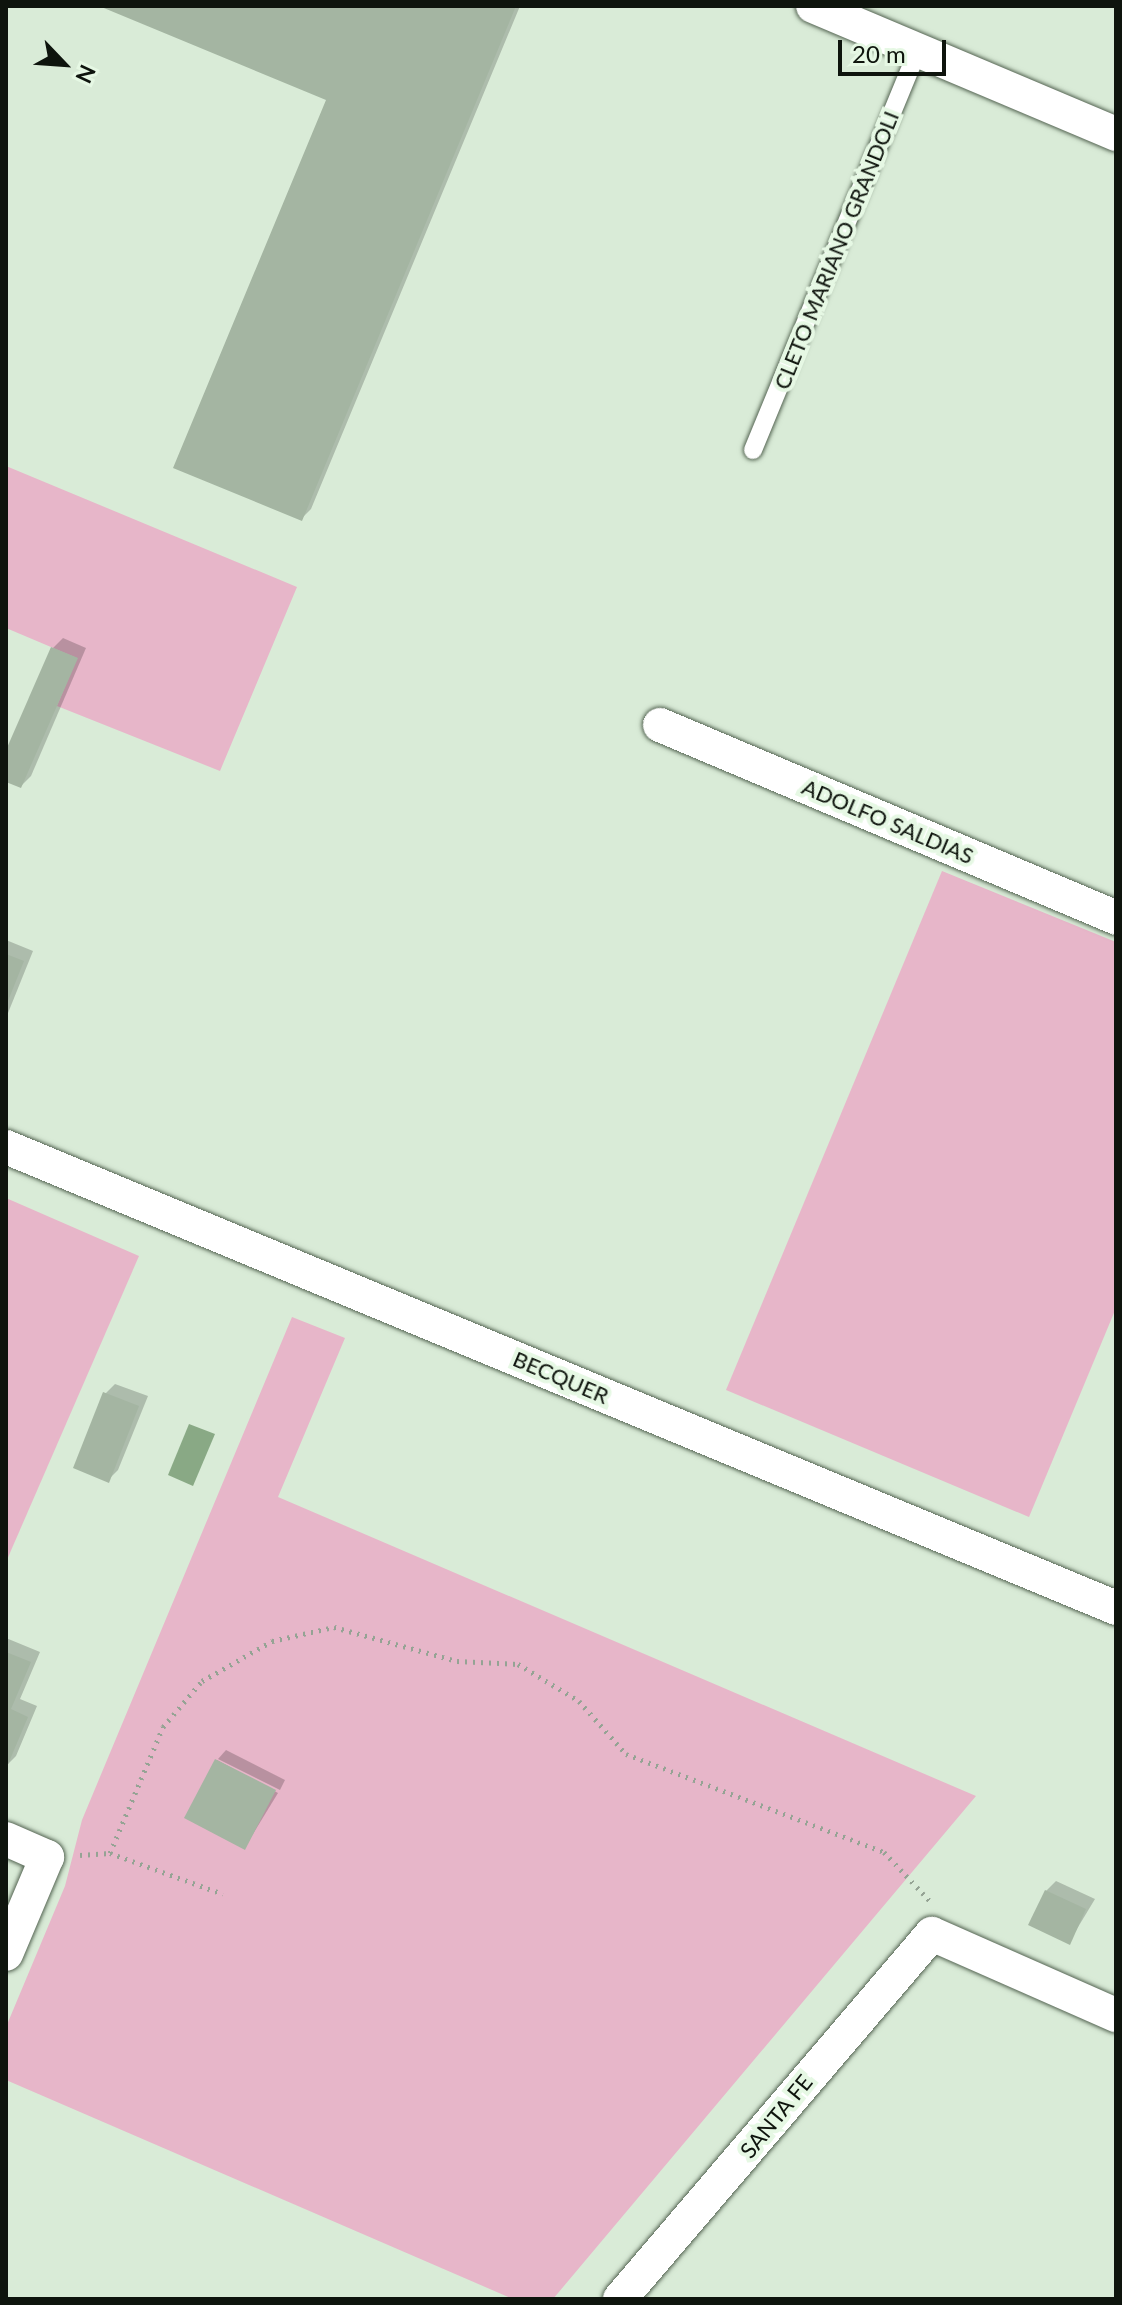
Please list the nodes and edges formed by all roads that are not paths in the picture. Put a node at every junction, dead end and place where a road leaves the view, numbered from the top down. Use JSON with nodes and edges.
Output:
{"nodes":[{"id":1,"x":813,"y":6,"type":"edge"},
{"id":2,"x":918,"y":50,"type":"junction"},
{"id":3,"x":1116,"y":134,"type":"edge"},
{"id":4,"x":753,"y":450,"type":"dead end"},
{"id":5,"x":660,"y":725,"type":"dead end"},
{"id":6,"x":1116,"y":918,"type":"edge"},
{"id":7,"x":6,"y":1147,"type":"edge"},
{"id":8,"x":1116,"y":1608,"type":"edge"},
{"id":9,"x":6,"y":1839,"type":"edge"},
{"id":10,"x":6,"y":1954,"type":"edge"},
{"id":11,"x":1116,"y":2015,"type":"edge"},
{"id":12,"x":620,"y":2299,"type":"edge"}],
"edges":[{"from":1,"to":2,"type":"street"},
{"from":2,"to":3,"type":"street"},
{"from":2,"to":4,"type":"lane","name":"CLETO MARIANO GRANDOLI"},
{"from":5,"to":6,"type":"street","name":"ADOLFO SALDIAS"},
{"from":7,"to":8,"type":"street","name":"BECQUER"},
{"from":9,"to":10,"type":"street"},
{"from":11,"to":12,"type":"street","name":"SANTA FE"}]}
